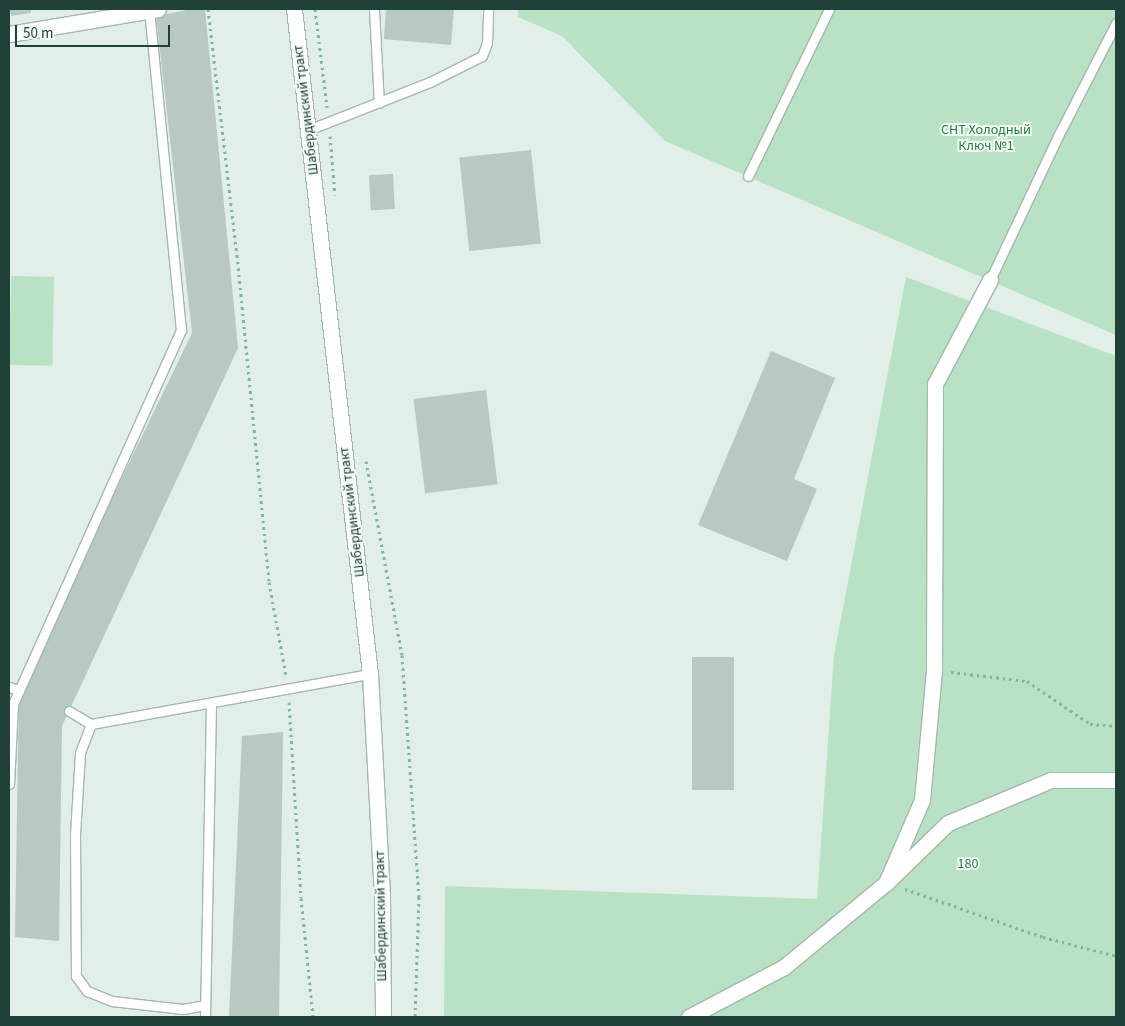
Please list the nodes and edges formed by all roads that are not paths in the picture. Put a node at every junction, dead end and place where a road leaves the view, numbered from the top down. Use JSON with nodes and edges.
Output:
{"nodes":[{"id":1,"x":294,"y":9,"type":"edge"},
{"id":2,"x":374,"y":9,"type":"edge"},
{"id":3,"x":488,"y":9,"type":"edge"},
{"id":4,"x":829,"y":9,"type":"edge"},
{"id":5,"x":154,"y":10,"type":"edge"},
{"id":6,"x":1116,"y":23,"type":"edge"},
{"id":7,"x":9,"y":34,"type":"edge"},
{"id":8,"x":379,"y":103,"type":"junction"},
{"id":9,"x":308,"y":130,"type":"junction"},
{"id":10,"x":748,"y":176,"type":"dead end"},
{"id":11,"x":990,"y":280,"type":"joint"},
{"id":12,"x":370,"y":674,"type":"junction"},
{"id":13,"x":9,"y":687,"type":"edge"},
{"id":14,"x":20,"y":690,"type":"junction"},
{"id":15,"x":211,"y":705,"type":"junction"},
{"id":16,"x":69,"y":711,"type":"dead end"},
{"id":17,"x":91,"y":724,"type":"junction"},
{"id":18,"x":1116,"y":780,"type":"edge"},
{"id":19,"x":9,"y":784,"type":"edge"},
{"id":20,"x":886,"y":883,"type":"junction"},
{"id":21,"x":205,"y":1005,"type":"junction"},
{"id":22,"x":205,"y":1017,"type":"edge"},
{"id":23,"x":383,"y":1017,"type":"edge"},
{"id":24,"x":689,"y":1017,"type":"edge"}],
"edges":[{"from":1,"to":9,"type":"street","name":"Шабердинский тракт"},
{"from":2,"to":8,"type":"lane"},
{"from":3,"to":8,"type":"lane"},
{"from":4,"to":10,"type":"lane"},
{"from":5,"to":7,"type":"street"},
{"from":5,"to":14,"type":"lane"},
{"from":6,"to":11,"type":"lane"},
{"from":8,"to":9,"type":"lane"},
{"from":9,"to":12,"type":"street","name":"Шабердинский тракт"},
{"from":11,"to":20,"type":"street"},
{"from":12,"to":15,"type":"lane"},
{"from":12,"to":23,"type":"street","name":"Шабердинский тракт"},
{"from":13,"to":14,"type":"lane"},
{"from":14,"to":19,"type":"lane"},
{"from":15,"to":17,"type":"lane"},
{"from":15,"to":21,"type":"lane"},
{"from":16,"to":17,"type":"lane"},
{"from":17,"to":21,"type":"lane"},
{"from":18,"to":20,"type":"street"},
{"from":20,"to":24,"type":"street"},
{"from":21,"to":22,"type":"lane"}]}
